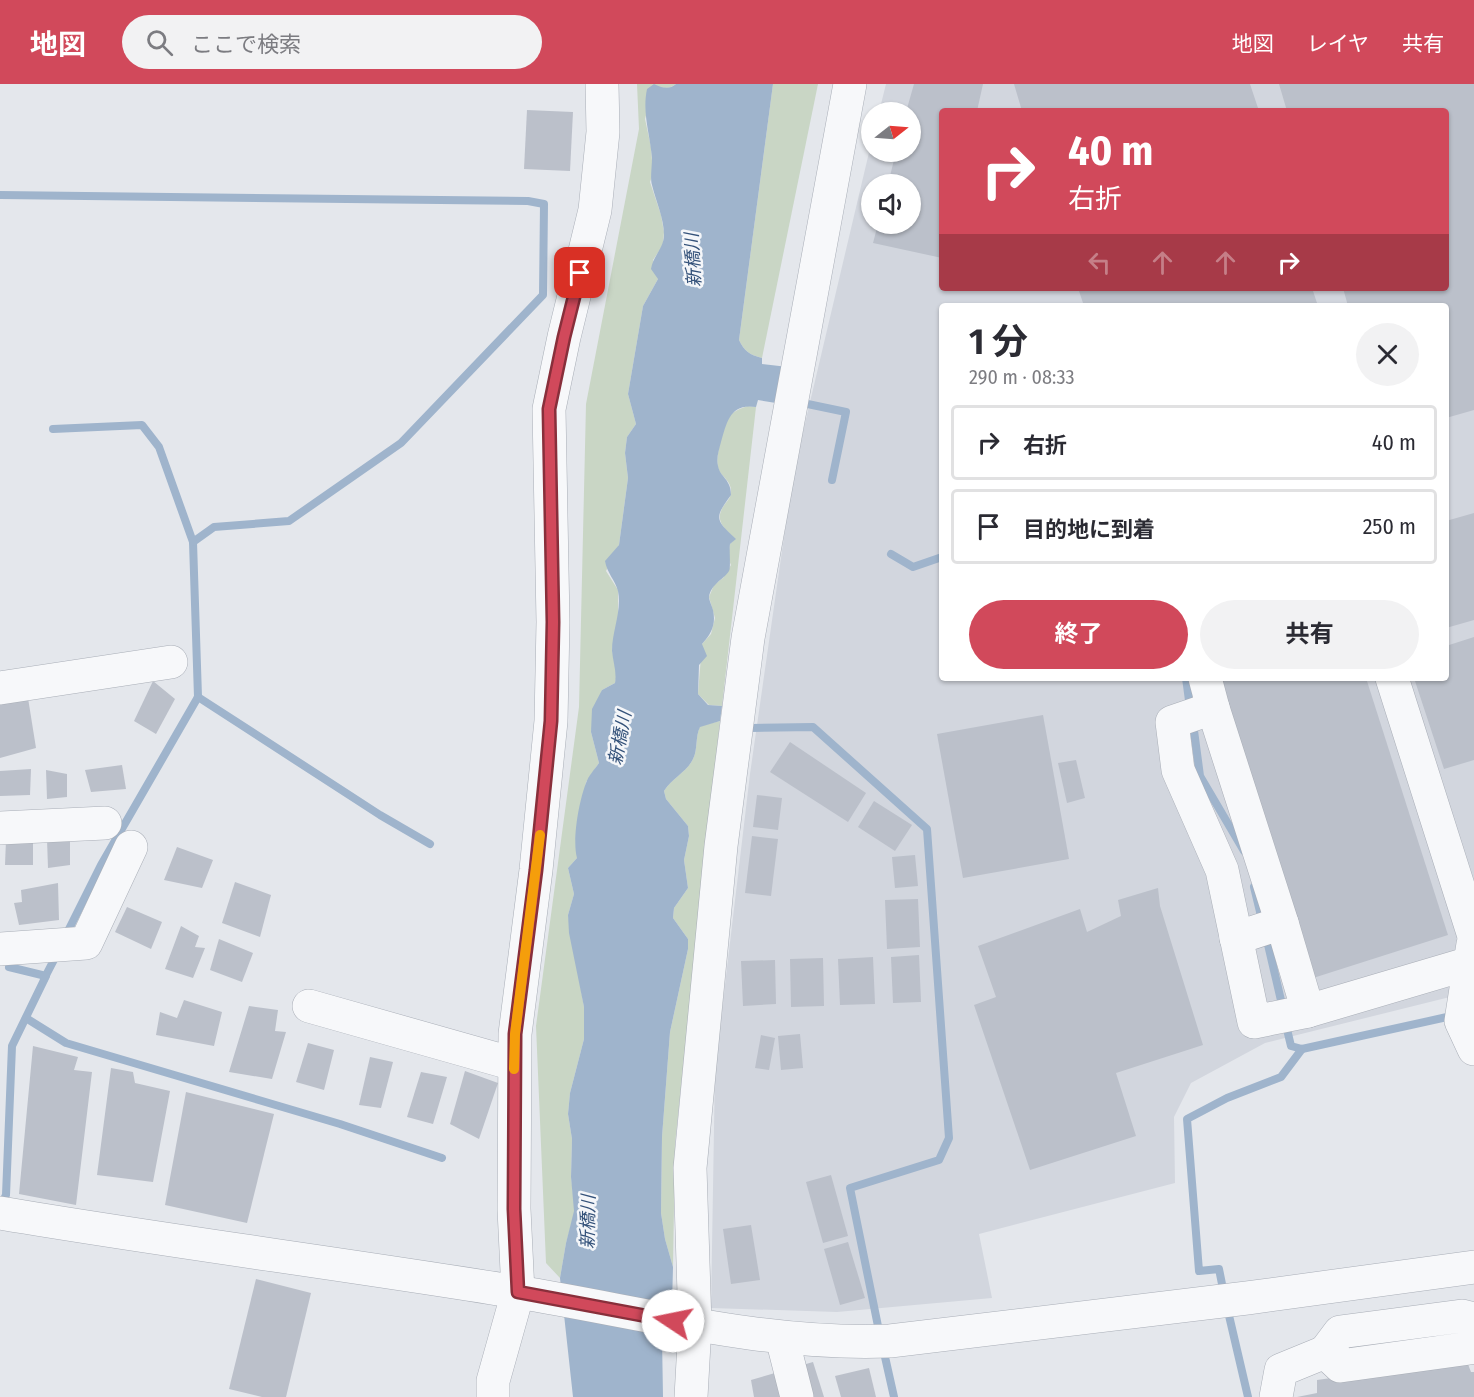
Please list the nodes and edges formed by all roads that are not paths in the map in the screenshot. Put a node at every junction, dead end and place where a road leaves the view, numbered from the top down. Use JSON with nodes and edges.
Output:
{"nodes":[{"id":1,"x":602,"y":84,"type":"edge"},
{"id":2,"x":850,"y":84,"type":"edge"},
{"id":3,"x":171,"y":662,"type":"dead end"},
{"id":4,"x":1393,"y":681,"type":"edge"},
{"id":5,"x":0,"y":688,"type":"edge"},
{"id":6,"x":1201,"y":704,"type":"edge"},
{"id":7,"x":105,"y":823,"type":"dead end"},
{"id":8,"x":0,"y":828,"type":"edge"},
{"id":9,"x":130,"y":847,"type":"dead end"},
{"id":10,"x":1262,"y":929,"type":"junction"},
{"id":11,"x":1473,"y":946,"type":"edge"},
{"id":12,"x":0,"y":949,"type":"edge"},
{"id":13,"x":309,"y":1006,"type":"dead end"},
{"id":14,"x":1308,"y":1011,"type":"junction"},
{"id":15,"x":1466,"y":1023,"type":"edge"},
{"id":16,"x":514,"y":1064,"type":"junction"},
{"id":17,"x":0,"y":1213,"type":"edge"},
{"id":18,"x":1474,"y":1267,"type":"edge"},
{"id":19,"x":518,"y":1292,"type":"junction"},
{"id":20,"x":1474,"y":1319,"type":"edge"},
{"id":21,"x":695,"y":1325,"type":"junction"},
{"id":22,"x":782,"y":1338,"type":"junction"},
{"id":23,"x":1474,"y":1345,"type":"edge"},
{"id":24,"x":1325,"y":1352,"type":"junction"},
{"id":25,"x":493,"y":1397,"type":"edge"},
{"id":26,"x":691,"y":1397,"type":"edge"},
{"id":27,"x":797,"y":1397,"type":"edge"},
{"id":28,"x":1276,"y":1397,"type":"edge"}],
"edges":[{"from":1,"to":16,"type":"street"},
{"from":2,"to":21,"type":"street"},
{"from":3,"to":5,"type":"street"},
{"from":4,"to":11,"type":"street"},
{"from":6,"to":10,"type":"street"},
{"from":6,"to":10,"type":"street"},
{"from":7,"to":8,"type":"street"},
{"from":9,"to":12,"type":"street"},
{"from":10,"to":14,"type":"street"},
{"from":10,"to":14,"type":"street"},
{"from":11,"to":14,"type":"street"},
{"from":11,"to":15,"type":"street"},
{"from":13,"to":16,"type":"street"},
{"from":16,"to":19,"type":"street"},
{"from":17,"to":19,"type":"street"},
{"from":18,"to":22,"type":"street"},
{"from":19,"to":21,"type":"street"},
{"from":19,"to":25,"type":"street"},
{"from":20,"to":24,"type":"street"},
{"from":21,"to":22,"type":"street"},
{"from":21,"to":26,"type":"street"},
{"from":22,"to":27,"type":"street"},
{"from":23,"to":24,"type":"street"},
{"from":24,"to":28,"type":"street"}]}
